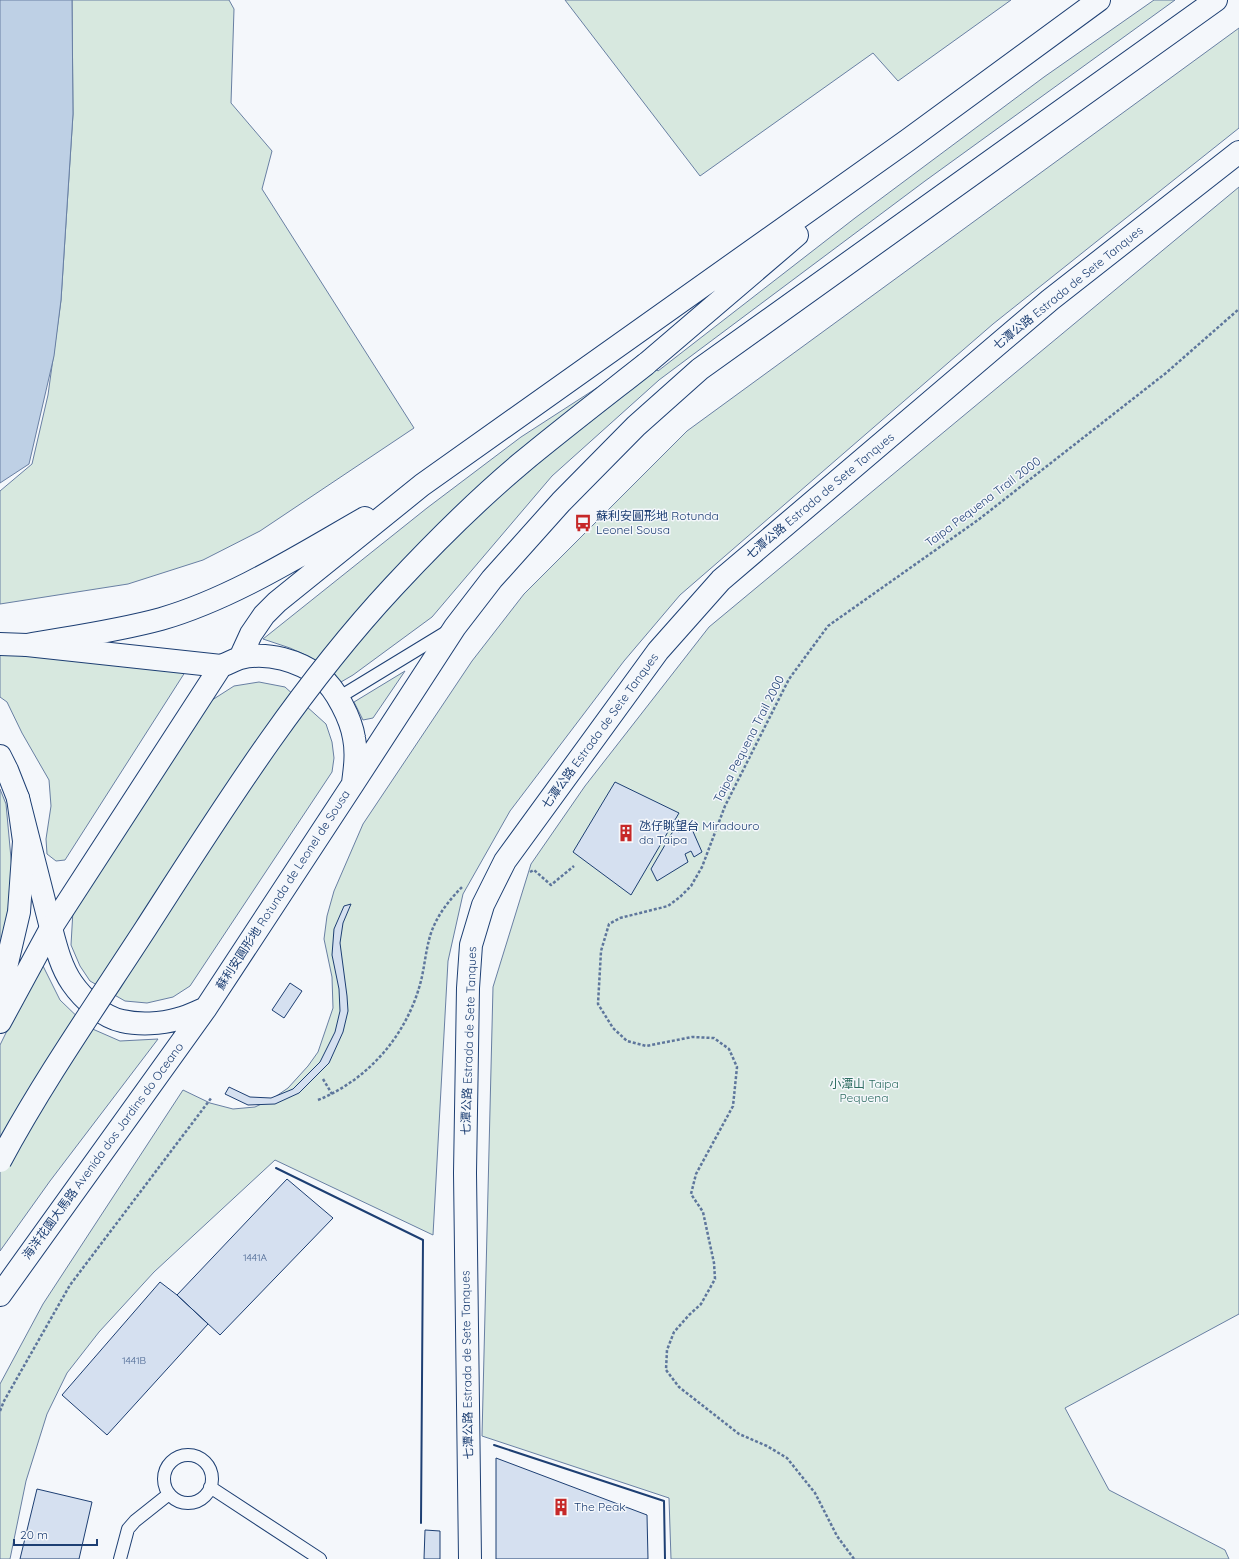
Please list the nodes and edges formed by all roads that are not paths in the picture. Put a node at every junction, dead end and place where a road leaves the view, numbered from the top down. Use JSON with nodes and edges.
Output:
{"nodes":[{"id":1,"x":1099,"y":0,"type":"edge"},
{"id":2,"x":1216,"y":0,"type":"edge"},
{"id":3,"x":908,"y":140,"type":"junction"},
{"id":4,"x":1239,"y":152,"type":"edge"},
{"id":5,"x":422,"y":485,"type":"junction"},
{"id":6,"x":455,"y":626,"type":"junction"},
{"id":7,"x":0,"y":644,"type":"edge"},
{"id":8,"x":27,"y":645,"type":"junction"},
{"id":9,"x":230,"y":662,"type":"junction"},
{"id":10,"x":338,"y":698,"type":"junction"},
{"id":11,"x":0,"y":756,"type":"edge"},
{"id":12,"x":353,"y":784,"type":"junction"},
{"id":13,"x":18,"y":798,"type":"junction"},
{"id":14,"x":51,"y":928,"type":"junction"},
{"id":15,"x":0,"y":994,"type":"edge"},
{"id":16,"x":206,"y":1008,"type":"junction"},
{"id":17,"x":0,"y":1022,"type":"edge"},
{"id":18,"x":0,"y":1161,"type":"edge"},
{"id":19,"x":0,"y":1295,"type":"edge"},
{"id":20,"x":210,"y":1488,"type":"junction"},
{"id":21,"x":169,"y":1494,"type":"junction"},
{"id":22,"x":120,"y":1559,"type":"edge"},
{"id":23,"x":320,"y":1559,"type":"edge"},
{"id":24,"x":470,"y":1559,"type":"edge"}],
"edges":[{"from":1,"to":3,"type":"main road"},
{"from":2,"to":6,"type":"main road"},
{"from":3,"to":5,"type":"main road"},
{"from":3,"to":18,"type":"main road","bridge":true},
{"from":4,"to":24,"type":"main road","name":"七潭公路 Estrada de Sete Tanques"},
{"from":5,"to":8,"type":"main road"},
{"from":5,"to":9,"type":"main road"},
{"from":6,"to":10,"type":"lane"},
{"from":6,"to":12,"type":"main road"},
{"from":7,"to":8,"type":"main road"},
{"from":8,"to":9,"type":"main road","name":"蘇利安圓形地 Rotunda de Leonel de Sousa"},
{"from":9,"to":10,"type":"main road","name":"蘇利安圓形地 Rotunda de Leonel de Sousa"},
{"from":9,"to":14,"type":"main road"},
{"from":10,"to":12,"type":"main road","name":"蘇利安圓形地 Rotunda de Leonel de Sousa"},
{"from":11,"to":13,"type":"main road"},
{"from":12,"to":16,"type":"main road","name":"蘇利安圓形地 Rotunda de Leonel de Sousa"},
{"from":13,"to":14,"type":"main road"},
{"from":13,"to":15,"type":"main road"},
{"from":14,"to":16,"type":"main road"},
{"from":14,"to":17,"type":"main road"},
{"from":16,"to":19,"type":"main road","name":"海洋花園大馬路 Avenida dos Jardins do Oceano"},
{"from":20,"to":21,"type":"lane"},
{"from":20,"to":21,"type":"lane"},
{"from":20,"to":23,"type":"lane"},
{"from":21,"to":22,"type":"lane"}]}
